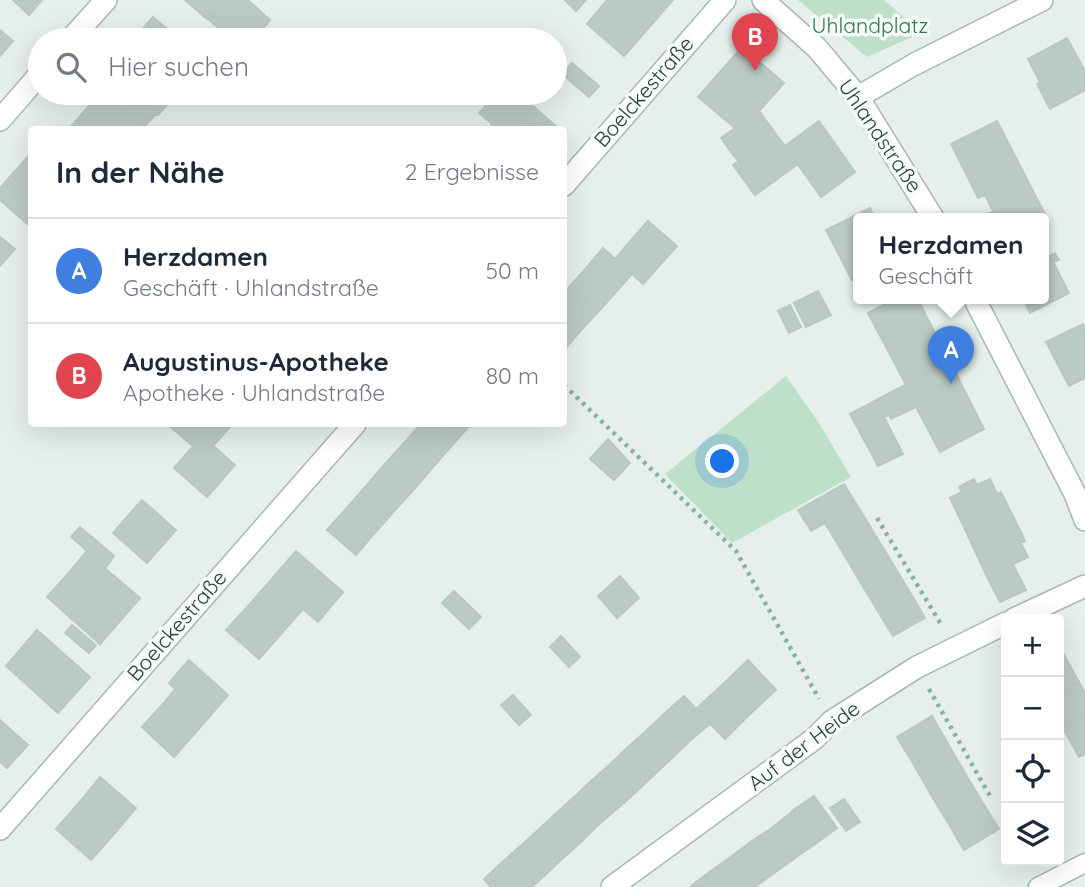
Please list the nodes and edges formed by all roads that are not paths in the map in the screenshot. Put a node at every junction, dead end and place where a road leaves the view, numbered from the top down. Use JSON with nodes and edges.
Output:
{"nodes":[{"id":1,"x":106,"y":0,"type":"edge"},
{"id":2,"x":725,"y":0,"type":"edge"},
{"id":3,"x":762,"y":0,"type":"edge"},
{"id":4,"x":1042,"y":0,"type":"edge"},
{"id":5,"x":81,"y":28,"type":"edge"},
{"id":6,"x":28,"y":88,"type":"edge"},
{"id":7,"x":858,"y":97,"type":"junction"},
{"id":8,"x":0,"y":120,"type":"edge"},
{"id":9,"x":567,"y":182,"type":"edge"},
{"id":10,"x":930,"y":213,"type":"edge"},
{"id":11,"x":977,"y":304,"type":"edge"},
{"id":12,"x":352,"y":427,"type":"edge"},
{"id":13,"x":1085,"y":520,"type":"edge"},
{"id":14,"x":1085,"y":586,"type":"edge"},
{"id":15,"x":1025,"y":614,"type":"edge"},
{"id":16,"x":1001,"y":625,"type":"edge"},
{"id":17,"x":0,"y":829,"type":"edge"},
{"id":18,"x":1085,"y":863,"type":"edge"},
{"id":19,"x":612,"y":887,"type":"edge"},
{"id":20,"x":1038,"y":887,"type":"edge"}],
"edges":[{"from":1,"to":5,"type":"street"},
{"from":2,"to":9,"type":"street","name":"Boelckestraße"},
{"from":3,"to":7,"type":"street","name":"Uhlandstraße"},
{"from":4,"to":7,"type":"street"},
{"from":6,"to":8,"type":"street"},
{"from":7,"to":10,"type":"street","name":"Uhlandstraße"},
{"from":11,"to":13,"type":"street"},
{"from":12,"to":17,"type":"street","name":"Boelckestraße"},
{"from":14,"to":15,"type":"street"},
{"from":16,"to":19,"type":"street","name":"Auf der Heide"},
{"from":18,"to":20,"type":"lane"}]}
